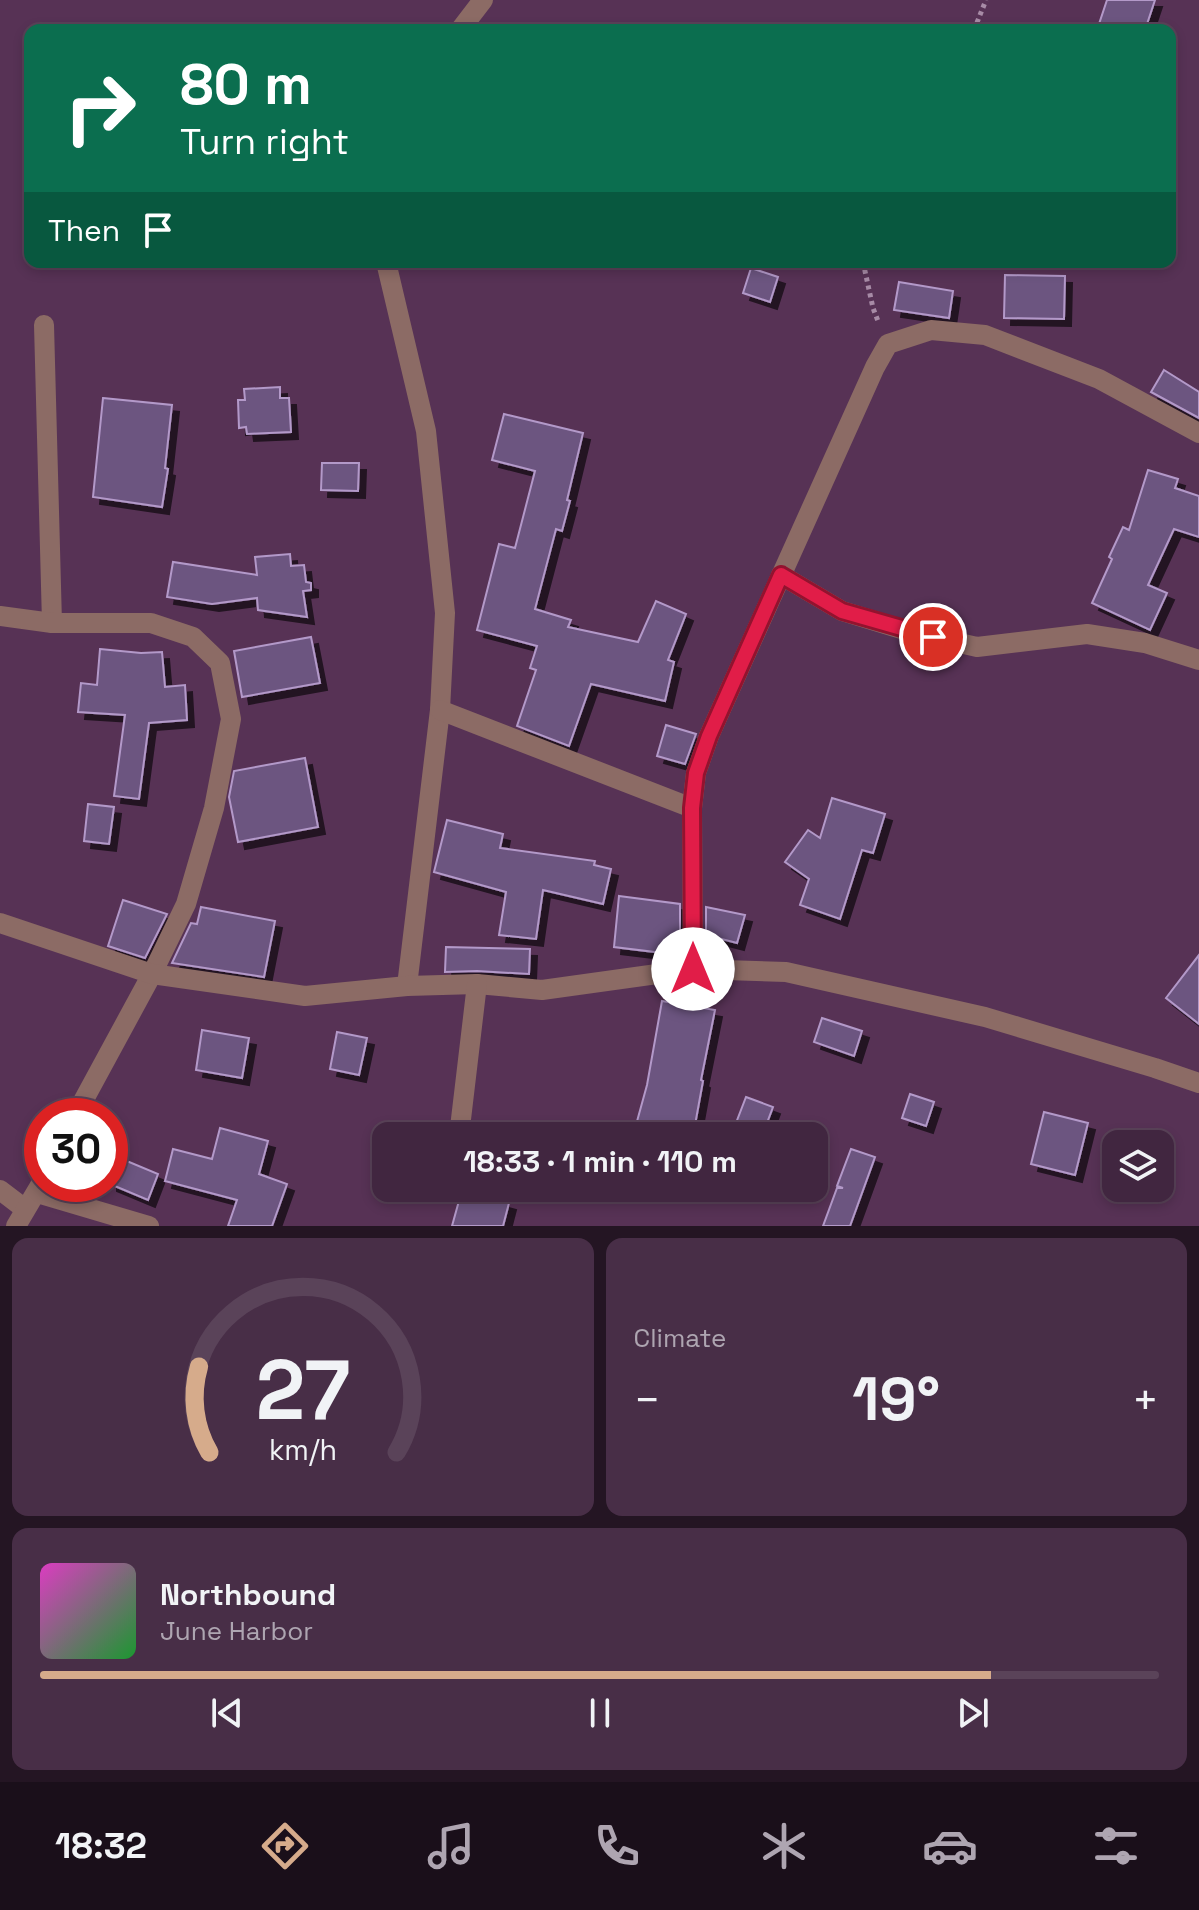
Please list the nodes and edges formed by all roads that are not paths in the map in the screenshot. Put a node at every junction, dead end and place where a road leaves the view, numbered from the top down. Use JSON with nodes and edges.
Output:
{"nodes":[{"id":1,"x":483,"y":0,"type":"edge"},
{"id":2,"x":465,"y":24,"type":"edge"},
{"id":3,"x":387,"y":268,"type":"edge"},
{"id":4,"x":44,"y":325,"type":"dead end"},
{"id":5,"x":1199,"y":433,"type":"edge"},
{"id":6,"x":781,"y":575,"type":"junction"},
{"id":7,"x":0,"y":616,"type":"edge"},
{"id":8,"x":52,"y":623,"type":"junction"},
{"id":9,"x":1199,"y":660,"type":"edge"},
{"id":10,"x":440,"y":710,"type":"junction"},
{"id":11,"x":692,"y":808,"type":"junction"},
{"id":12,"x":0,"y":923,"type":"edge"},
{"id":13,"x":693,"y":969,"type":"junction"},
{"id":14,"x":152,"y":974,"type":"junction"},
{"id":15,"x":477,"y":984,"type":"junction"},
{"id":16,"x":407,"y":986,"type":"junction"},
{"id":17,"x":1199,"y":1083,"type":"edge"},
{"id":18,"x":85,"y":1098,"type":"edge"},
{"id":19,"x":461,"y":1122,"type":"edge"},
{"id":20,"x":0,"y":1190,"type":"edge"},
{"id":21,"x":24,"y":1200,"type":"edge"},
{"id":22,"x":30,"y":1202,"type":"edge"},
{"id":23,"x":149,"y":1226,"type":"edge"}],
"edges":[{"from":1,"to":2,"type":"street"},
{"from":3,"to":10,"type":"street"},
{"from":4,"to":8,"type":"street"},
{"from":5,"to":6,"type":"street"},
{"from":6,"to":9,"type":"street"},
{"from":6,"to":11,"type":"street"},
{"from":7,"to":8,"type":"street"},
{"from":8,"to":14,"type":"street"},
{"from":10,"to":11,"type":"street"},
{"from":10,"to":16,"type":"street"},
{"from":11,"to":13,"type":"street"},
{"from":12,"to":14,"type":"street"},
{"from":13,"to":15,"type":"street"},
{"from":13,"to":17,"type":"street"},
{"from":14,"to":16,"type":"street"},
{"from":14,"to":18,"type":"street"},
{"from":15,"to":16,"type":"street"},
{"from":15,"to":19,"type":"street"},
{"from":20,"to":21,"type":"street"},
{"from":22,"to":23,"type":"street"}]}
